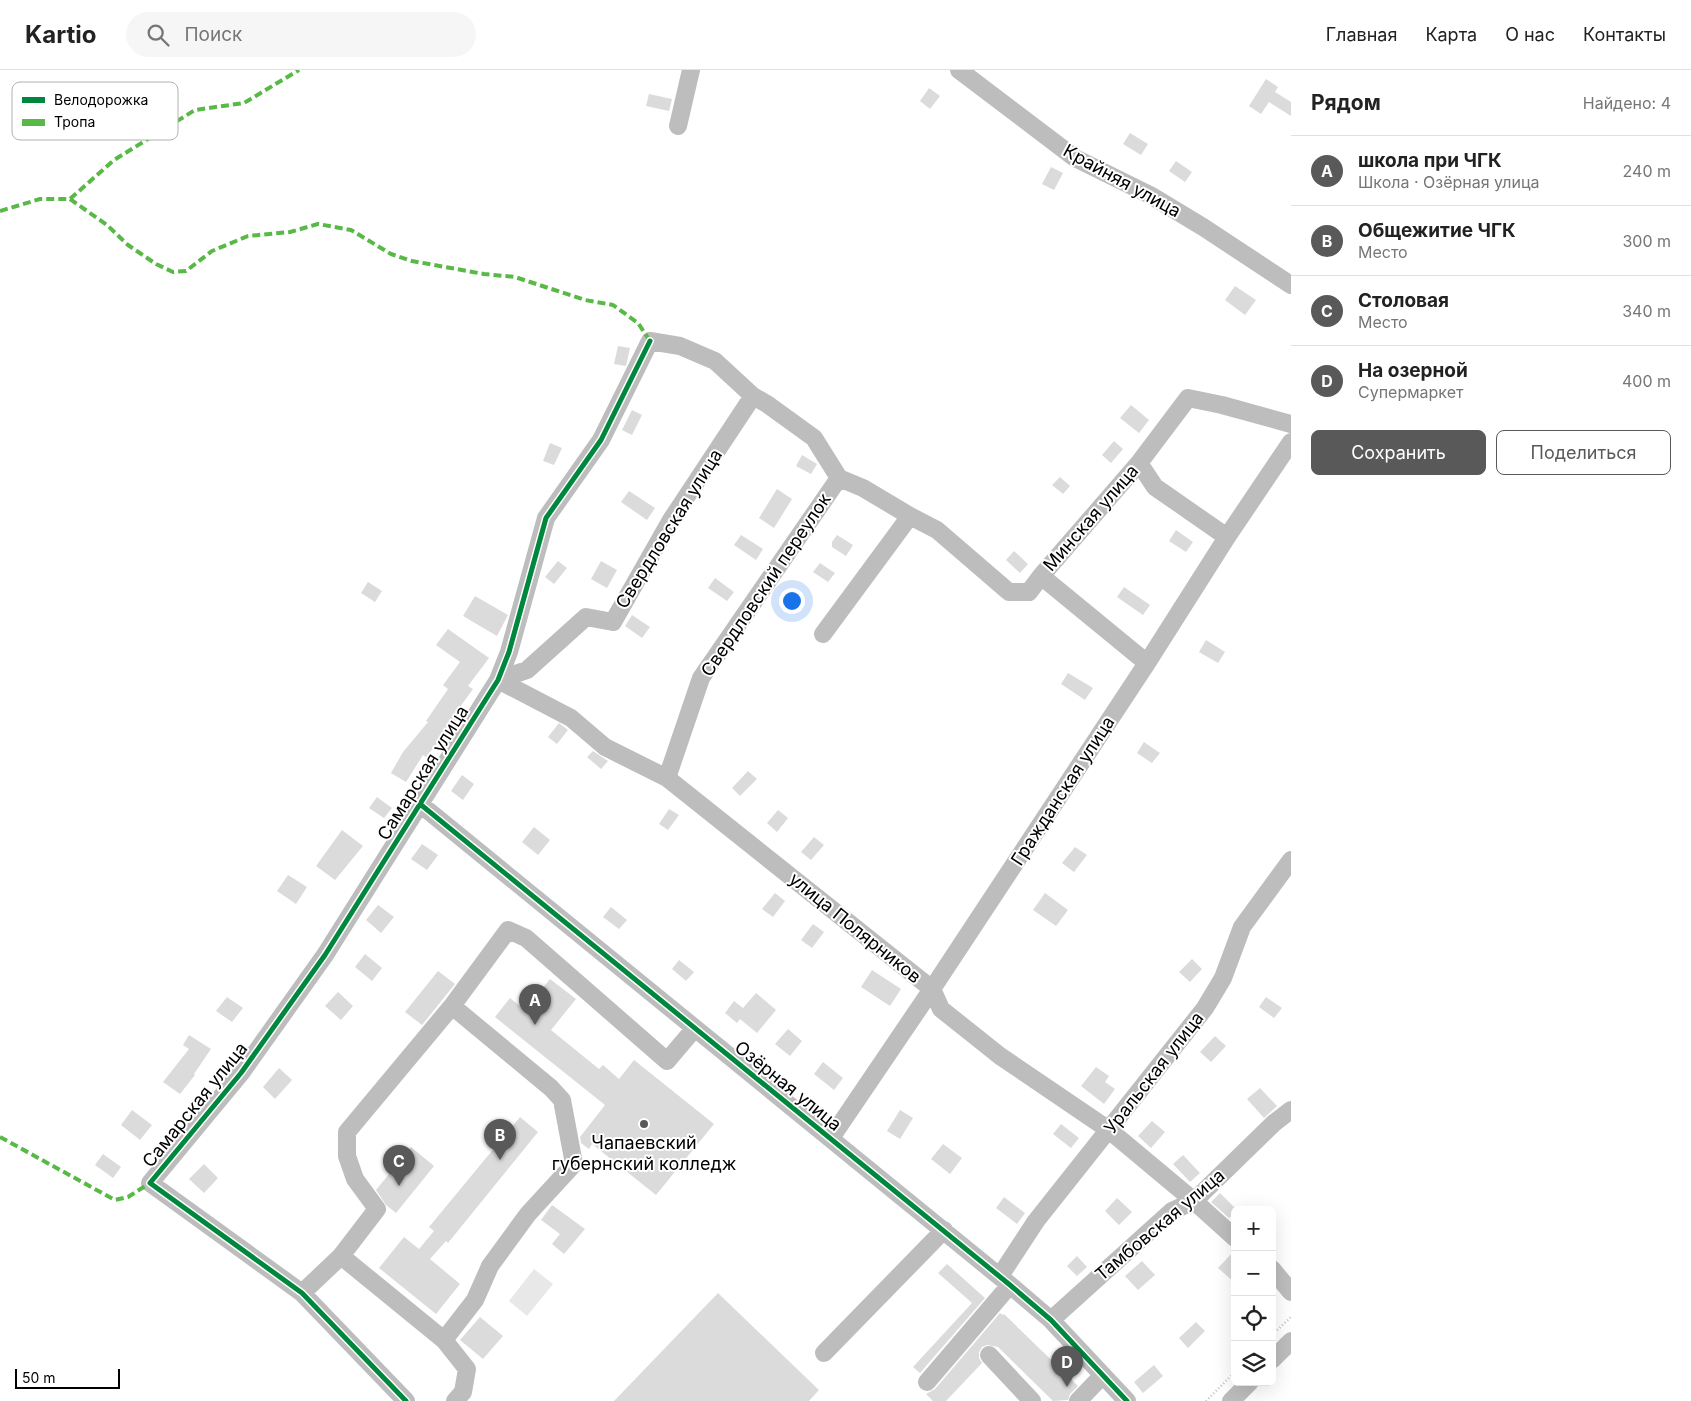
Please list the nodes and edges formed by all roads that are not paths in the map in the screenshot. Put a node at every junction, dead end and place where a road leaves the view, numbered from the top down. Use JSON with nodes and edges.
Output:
{"nodes":[{"id":1,"x":692,"y":70,"type":"edge"},
{"id":2,"x":958,"y":70,"type":"edge"},
{"id":3,"x":678,"y":126,"type":"dead end"},
{"id":4,"x":1291,"y":286,"type":"edge"},
{"id":5,"x":753,"y":396,"type":"junction"},
{"id":6,"x":1291,"y":424,"type":"edge"},
{"id":7,"x":1291,"y":442,"type":"edge"},
{"id":8,"x":1139,"y":463,"type":"junction"},
{"id":9,"x":839,"y":478,"type":"junction"},
{"id":10,"x":910,"y":516,"type":"junction"},
{"id":11,"x":1226,"y":537,"type":"junction"},
{"id":12,"x":1041,"y":576,"type":"junction"},
{"id":13,"x":823,"y":634,"type":"dead end"},
{"id":14,"x":1147,"y":664,"type":"junction"},
{"id":15,"x":498,"y":680,"type":"junction"},
{"id":16,"x":667,"y":778,"type":"junction"},
{"id":17,"x":420,"y":804,"type":"junction"},
{"id":18,"x":1291,"y":860,"type":"edge"},
{"id":19,"x":932,"y":990,"type":"junction"},
{"id":20,"x":452,"y":1006,"type":"junction"},
{"id":21,"x":695,"y":1028,"type":"junction"},
{"id":22,"x":1291,"y":1110,"type":"edge"},
{"id":23,"x":1109,"y":1130,"type":"junction"},
{"id":24,"x":831,"y":1138,"type":"junction"},
{"id":25,"x":1194,"y":1201,"type":"junction"},
{"id":26,"x":944,"y":1230,"type":"junction"},
{"id":27,"x":1231,"y":1234,"type":"edge"},
{"id":28,"x":341,"y":1256,"type":"junction"},
{"id":29,"x":1276,"y":1274,"type":"edge"},
{"id":30,"x":1005,"y":1280,"type":"junction"},
{"id":31,"x":1291,"y":1292,"type":"edge"},
{"id":32,"x":302,"y":1293,"type":"junction"},
{"id":33,"x":1052,"y":1320,"type":"junction"},
{"id":34,"x":444,"y":1340,"type":"junction"},
{"id":35,"x":1291,"y":1341,"type":"edge"},
{"id":36,"x":824,"y":1353,"type":"dead end"},
{"id":37,"x":989,"y":1355,"type":"dead end"},
{"id":38,"x":1276,"y":1356,"type":"edge"},
{"id":39,"x":1103,"y":1375,"type":"junction"},
{"id":40,"x":927,"y":1382,"type":"dead end"},
{"id":41,"x":1246,"y":1386,"type":"edge"},
{"id":42,"x":406,"y":1401,"type":"edge"},
{"id":43,"x":455,"y":1401,"type":"edge"},
{"id":44,"x":1032,"y":1401,"type":"edge"},
{"id":45,"x":1078,"y":1401,"type":"edge"},
{"id":46,"x":1127,"y":1401,"type":"edge"},
{"id":47,"x":1231,"y":1401,"type":"edge"}],
"edges":[{"from":1,"to":3,"type":"street"},
{"from":2,"to":4,"type":"street","name":"Крайняя улица"},
{"from":5,"to":9,"type":"street"},
{"from":5,"to":15,"type":"street","name":"Свердловская улица"},
{"from":5,"to":15,"type":"street","name":"Самарская улица"},
{"from":6,"to":8,"type":"street","name":"Минская улица"},
{"from":7,"to":11,"type":"street","name":"Гражданская улица"},
{"from":8,"to":11,"type":"street"},
{"from":8,"to":12,"type":"street","name":"Минская улица"},
{"from":9,"to":10,"type":"street"},
{"from":9,"to":16,"type":"street","name":"Свердловский переулок"},
{"from":10,"to":12,"type":"street"},
{"from":10,"to":13,"type":"street"},
{"from":11,"to":14,"type":"street","name":"Гражданская улица"},
{"from":12,"to":14,"type":"street","name":"Минская улица"},
{"from":14,"to":19,"type":"street","name":"Гражданская улица"},
{"from":15,"to":16,"type":"street","name":"улица Полярников"},
{"from":15,"to":17,"type":"street","name":"Самарская улица"},
{"from":16,"to":19,"type":"street","name":"улица Полярников"},
{"from":17,"to":21,"type":"street","name":"Озёрная улица"},
{"from":17,"to":32,"type":"street","name":"Самарская улица"},
{"from":18,"to":23,"type":"street","name":"Уральская улица"},
{"from":19,"to":23,"type":"street","name":"улица Полярников"},
{"from":19,"to":24,"type":"street","name":"Гражданская улица"},
{"from":20,"to":21,"type":"street"},
{"from":20,"to":28,"type":"street"},
{"from":20,"to":34,"type":"street"},
{"from":21,"to":24,"type":"street","name":"Озёрная улица"},
{"from":22,"to":25,"type":"street","name":"Тамбовская улица"},
{"from":23,"to":25,"type":"street","name":"улица Полярников"},
{"from":23,"to":30,"type":"street","name":"Уральская улица"},
{"from":24,"to":26,"type":"street","name":"Озёрная улица"},
{"from":25,"to":27,"type":"street","name":"улица Полярников"},
{"from":25,"to":33,"type":"street","name":"Тамбовская улица"},
{"from":26,"to":30,"type":"street","name":"Озёрная улица"},
{"from":26,"to":36,"type":"street"},
{"from":28,"to":32,"type":"street"},
{"from":28,"to":34,"type":"street"},
{"from":29,"to":31,"type":"street"},
{"from":30,"to":33,"type":"street","name":"Озёрная улица"},
{"from":30,"to":40,"type":"street","name":"Уральская улица"},
{"from":32,"to":42,"type":"street"},
{"from":33,"to":39,"type":"street","name":"Озёрная улица"},
{"from":34,"to":43,"type":"street"},
{"from":35,"to":38,"type":"street"},
{"from":37,"to":44,"type":"street"},
{"from":39,"to":45,"type":"street"},
{"from":39,"to":46,"type":"street","name":"Озёрная улица"},
{"from":41,"to":47,"type":"street"}]}
